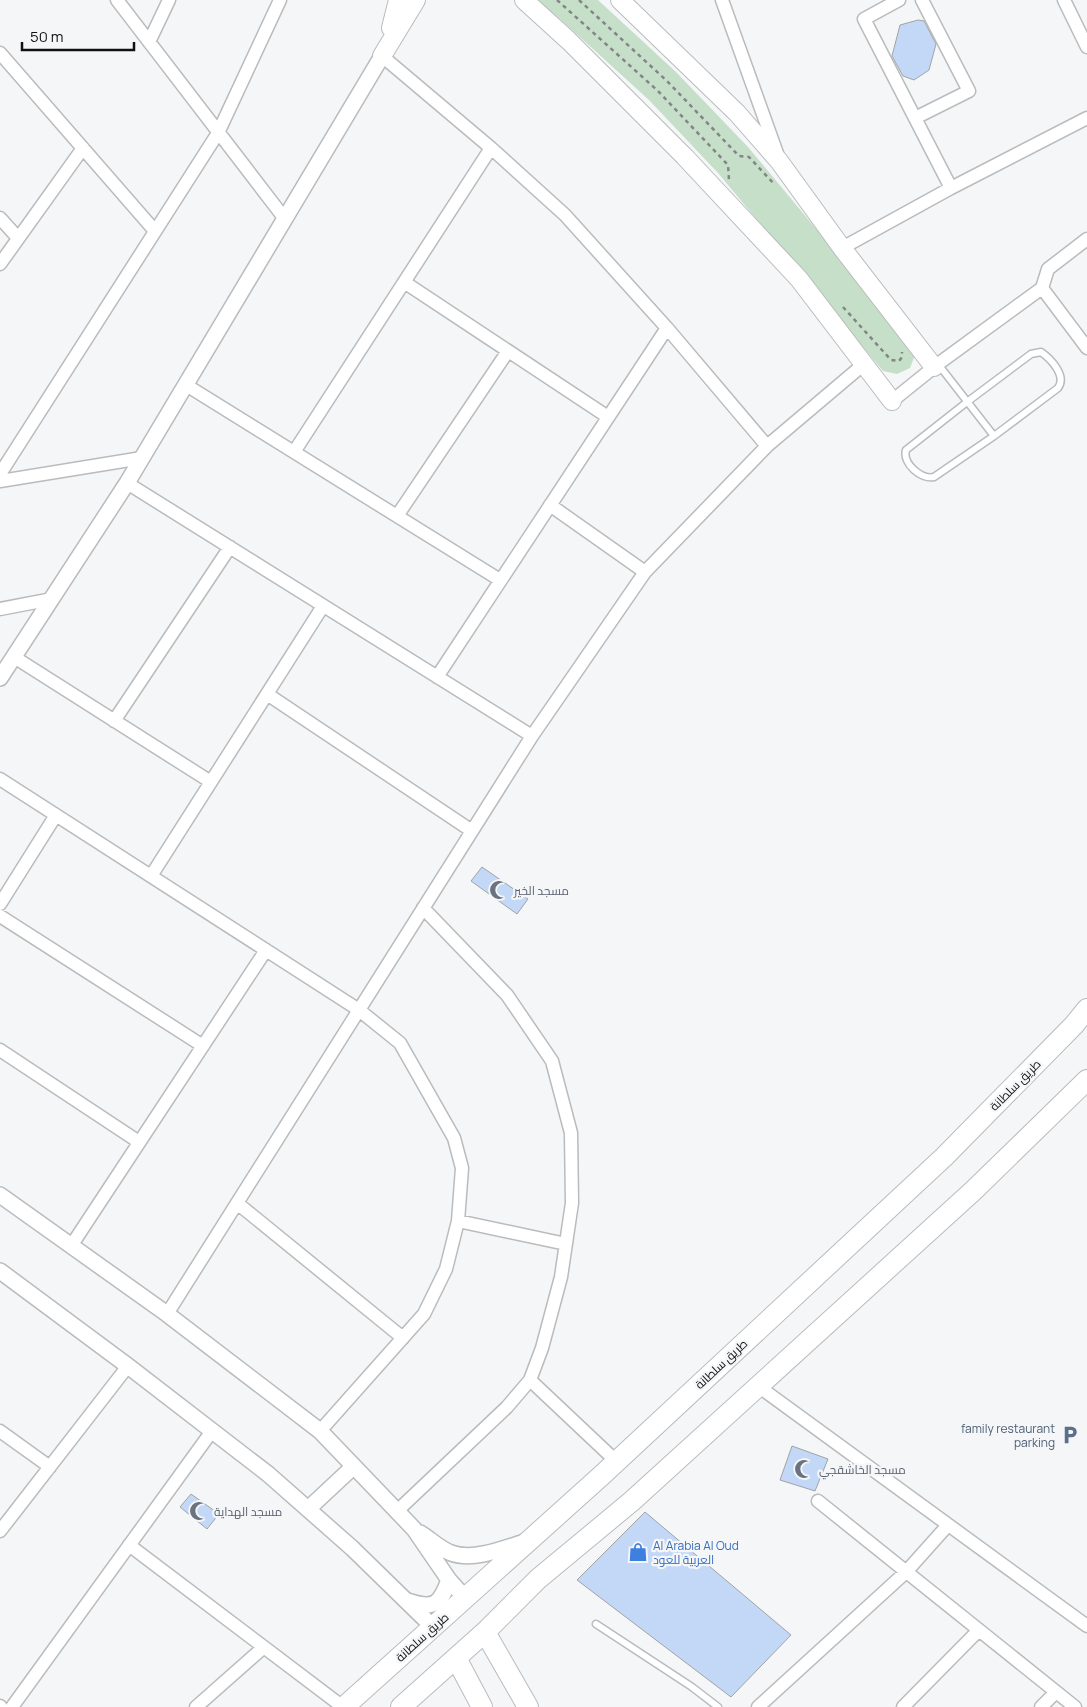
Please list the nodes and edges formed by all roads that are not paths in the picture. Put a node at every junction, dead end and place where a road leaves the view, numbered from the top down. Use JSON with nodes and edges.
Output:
{"nodes":[{"id":1,"x":117,"y":0,"type":"edge"},
{"id":2,"x":169,"y":0,"type":"edge"},
{"id":3,"x":280,"y":0,"type":"edge"},
{"id":4,"x":398,"y":0,"type":"edge"},
{"id":5,"x":416,"y":0,"type":"edge"},
{"id":6,"x":524,"y":0,"type":"edge"},
{"id":7,"x":620,"y":0,"type":"edge"},
{"id":8,"x":722,"y":0,"type":"edge"},
{"id":9,"x":899,"y":0,"type":"edge"},
{"id":10,"x":922,"y":0,"type":"edge"},
{"id":11,"x":1064,"y":0,"type":"edge"},
{"id":12,"x":149,"y":42,"type":"junction"},
{"id":13,"x":1087,"y":47,"type":"edge"},
{"id":14,"x":0,"y":53,"type":"edge"},
{"id":15,"x":382,"y":56,"type":"junction"},
{"id":16,"x":915,"y":118,"type":"junction"},
{"id":17,"x":1087,"y":118,"type":"edge"},
{"id":18,"x":218,"y":133,"type":"junction"},
{"id":19,"x":83,"y":148,"type":"junction"},
{"id":20,"x":491,"y":148,"type":"junction"},
{"id":21,"x":779,"y":161,"type":"junction"},
{"id":22,"x":952,"y":188,"type":"junction"},
{"id":23,"x":0,"y":218,"type":"edge"},
{"id":24,"x":284,"y":219,"type":"junction"},
{"id":25,"x":155,"y":231,"type":"junction"},
{"id":26,"x":18,"y":238,"type":"junction"},
{"id":27,"x":1087,"y":239,"type":"edge"},
{"id":28,"x":842,"y":248,"type":"junction"},
{"id":29,"x":0,"y":264,"type":"edge"},
{"id":30,"x":404,"y":282,"type":"junction"},
{"id":31,"x":1042,"y":288,"type":"junction"},
{"id":32,"x":667,"y":328,"type":"junction"},
{"id":33,"x":1087,"y":348,"type":"edge"},
{"id":34,"x":508,"y":351,"type":"junction"},
{"id":35,"x":864,"y":364,"type":"junction"},
{"id":36,"x":936,"y":365,"type":"junction"},
{"id":37,"x":186,"y":385,"type":"junction"},
{"id":38,"x":892,"y":400,"type":"joint"},
{"id":39,"x":967,"y":402,"type":"junction"},
{"id":40,"x":608,"y":417,"type":"junction"},
{"id":41,"x":994,"y":436,"type":"junction"},
{"id":42,"x":767,"y":446,"type":"junction"},
{"id":43,"x":294,"y":452,"type":"junction"},
{"id":44,"x":142,"y":458,"type":"junction"},
{"id":45,"x":0,"y":474,"type":"edge"},
{"id":46,"x":0,"y":481,"type":"edge"},
{"id":47,"x":127,"y":483,"type":"junction"},
{"id":48,"x":550,"y":505,"type":"junction"},
{"id":49,"x":397,"y":516,"type":"junction"},
{"id":50,"x":230,"y":547,"type":"junction"},
{"id":51,"x":645,"y":572,"type":"junction"},
{"id":52,"x":500,"y":580,"type":"junction"},
{"id":53,"x":52,"y":599,"type":"junction"},
{"id":54,"x":323,"y":606,"type":"junction"},
{"id":55,"x":0,"y":609,"type":"edge"},
{"id":56,"x":14,"y":657,"type":"junction"},
{"id":57,"x":437,"y":677,"type":"junction"},
{"id":58,"x":0,"y":678,"type":"edge"},
{"id":59,"x":267,"y":694,"type":"junction"},
{"id":60,"x":114,"y":721,"type":"junction"},
{"id":61,"x":532,"y":736,"type":"junction"},
{"id":62,"x":0,"y":779,"type":"edge"},
{"id":63,"x":210,"y":782,"type":"junction"},
{"id":64,"x":56,"y":815,"type":"junction"},
{"id":65,"x":472,"y":831,"type":"junction"},
{"id":66,"x":151,"y":876,"type":"junction"},
{"id":67,"x":0,"y":904,"type":"edge"},
{"id":68,"x":423,"y":908,"type":"junction"},
{"id":69,"x":0,"y":916,"type":"edge"},
{"id":70,"x":266,"y":950,"type":"junction"},
{"id":71,"x":1087,"y":1009,"type":"edge"},
{"id":72,"x":359,"y":1010,"type":"junction"},
{"id":73,"x":202,"y":1046,"type":"junction"},
{"id":74,"x":0,"y":1050,"type":"edge"},
{"id":75,"x":1087,"y":1080,"type":"edge"},
{"id":76,"x":139,"y":1142,"type":"junction"},
{"id":77,"x":0,"y":1196,"type":"edge"},
{"id":78,"x":237,"y":1203,"type":"junction"},
{"id":79,"x":458,"y":1221,"type":"junction"},
{"id":80,"x":71,"y":1244,"type":"junction"},
{"id":81,"x":566,"y":1244,"type":"junction"},
{"id":82,"x":0,"y":1271,"type":"edge"},
{"id":83,"x":167,"y":1314,"type":"junction"},
{"id":84,"x":403,"y":1338,"type":"junction"},
{"id":85,"x":128,"y":1366,"type":"junction"},
{"id":86,"x":530,"y":1380,"type":"junction"},
{"id":87,"x":758,"y":1386,"type":"junction"},
{"id":88,"x":0,"y":1431,"type":"edge"},
{"id":89,"x":212,"y":1431,"type":"junction"},
{"id":90,"x":320,"y":1431,"type":"junction"},
{"id":91,"x":617,"y":1462,"type":"junction"},
{"id":92,"x":50,"y":1467,"type":"junction"},
{"id":93,"x":353,"y":1467,"type":"junction"},
{"id":94,"x":818,"y":1501,"type":"dead end"},
{"id":95,"x":308,"y":1509,"type":"junction"},
{"id":96,"x":396,"y":1512,"type":"junction"},
{"id":97,"x":948,"y":1525,"type":"junction"},
{"id":98,"x":414,"y":1529,"type":"junction"},
{"id":99,"x":0,"y":1531,"type":"edge"},
{"id":100,"x":531,"y":1540,"type":"junction"},
{"id":101,"x":129,"y":1545,"type":"junction"},
{"id":102,"x":906,"y":1572,"type":"junction"},
{"id":103,"x":449,"y":1580,"type":"junction"},
{"id":104,"x":466,"y":1599,"type":"junction"},
{"id":105,"x":407,"y":1600,"type":"junction"},
{"id":106,"x":596,"y":1624,"type":"dead end"},
{"id":107,"x":1087,"y":1626,"type":"edge"},
{"id":108,"x":433,"y":1627,"type":"junction"},
{"id":109,"x":979,"y":1630,"type":"junction"},
{"id":110,"x":485,"y":1632,"type":"junction"},
{"id":111,"x":264,"y":1647,"type":"junction"},
{"id":112,"x":456,"y":1658,"type":"junction"},
{"id":113,"x":1056,"y":1692,"type":"junction"},
{"id":114,"x":12,"y":1707,"type":"edge"},
{"id":115,"x":196,"y":1707,"type":"edge"},
{"id":116,"x":343,"y":1707,"type":"edge"},
{"id":117,"x":401,"y":1707,"type":"edge"},
{"id":118,"x":482,"y":1707,"type":"edge"},
{"id":119,"x":528,"y":1707,"type":"edge"},
{"id":120,"x":718,"y":1707,"type":"edge"},
{"id":121,"x":758,"y":1707,"type":"edge"},
{"id":122,"x":903,"y":1707,"type":"edge"},
{"id":123,"x":1042,"y":1707,"type":"edge"},
{"id":124,"x":1075,"y":1707,"type":"edge"}],
"edges":[{"from":1,"to":12,"type":"street"},
{"from":2,"to":12,"type":"street"},
{"from":3,"to":18,"type":"street"},
{"from":4,"to":15,"type":"main road"},
{"from":5,"to":15,"type":"main road"},
{"from":6,"to":35,"type":"main road"},
{"from":7,"to":21,"type":"main road"},
{"from":8,"to":21,"type":"street"},
{"from":9,"to":16,"type":"street"},
{"from":10,"to":16,"type":"street"},
{"from":11,"to":13,"type":"street"},
{"from":12,"to":18,"type":"street"},
{"from":14,"to":19,"type":"street"},
{"from":15,"to":20,"type":"street"},
{"from":15,"to":24,"type":"street"},
{"from":16,"to":22,"type":"street"},
{"from":17,"to":22,"type":"street"},
{"from":18,"to":24,"type":"street"},
{"from":18,"to":25,"type":"street"},
{"from":19,"to":25,"type":"street"},
{"from":19,"to":26,"type":"street"},
{"from":20,"to":30,"type":"street"},
{"from":20,"to":32,"type":"street"},
{"from":21,"to":28,"type":"main road"},
{"from":22,"to":28,"type":"street"},
{"from":23,"to":26,"type":"street"},
{"from":24,"to":37,"type":"street"},
{"from":25,"to":45,"type":"street"},
{"from":26,"to":29,"type":"street"},
{"from":27,"to":31,"type":"street"},
{"from":28,"to":36,"type":"main road"},
{"from":30,"to":34,"type":"street"},
{"from":30,"to":43,"type":"street"},
{"from":31,"to":33,"type":"street"},
{"from":31,"to":36,"type":"street"},
{"from":32,"to":40,"type":"street"},
{"from":32,"to":42,"type":"street"},
{"from":34,"to":40,"type":"street"},
{"from":34,"to":49,"type":"street"},
{"from":35,"to":38,"type":"main road"},
{"from":35,"to":42,"type":"street"},
{"from":36,"to":38,"type":"street"},
{"from":36,"to":39,"type":"lane"},
{"from":37,"to":43,"type":"street"},
{"from":37,"to":44,"type":"street"},
{"from":39,"to":41,"type":"lane"},
{"from":39,"to":41,"type":"lane"},
{"from":39,"to":41,"type":"lane"},
{"from":40,"to":48,"type":"street"},
{"from":42,"to":51,"type":"street"},
{"from":43,"to":49,"type":"street"},
{"from":44,"to":46,"type":"street"},
{"from":44,"to":47,"type":"street"},
{"from":47,"to":50,"type":"street"},
{"from":47,"to":53,"type":"street"},
{"from":48,"to":51,"type":"street"},
{"from":48,"to":52,"type":"street"},
{"from":49,"to":52,"type":"street"},
{"from":50,"to":54,"type":"street"},
{"from":50,"to":60,"type":"street"},
{"from":51,"to":61,"type":"street"},
{"from":52,"to":57,"type":"street"},
{"from":53,"to":55,"type":"street"},
{"from":53,"to":56,"type":"street"},
{"from":54,"to":57,"type":"street"},
{"from":54,"to":59,"type":"street"},
{"from":56,"to":58,"type":"street"},
{"from":56,"to":60,"type":"street"},
{"from":57,"to":61,"type":"street"},
{"from":59,"to":63,"type":"street"},
{"from":59,"to":65,"type":"street"},
{"from":60,"to":63,"type":"street"},
{"from":61,"to":65,"type":"street"},
{"from":62,"to":64,"type":"street"},
{"from":63,"to":66,"type":"street"},
{"from":64,"to":66,"type":"street"},
{"from":64,"to":67,"type":"street"},
{"from":65,"to":68,"type":"street"},
{"from":66,"to":70,"type":"street"},
{"from":68,"to":72,"type":"street"},
{"from":68,"to":81,"type":"street"},
{"from":69,"to":73,"type":"street"},
{"from":70,"to":72,"type":"street"},
{"from":70,"to":73,"type":"street"},
{"from":71,"to":91,"type":"main road","name":"طريق سلطانة"},
{"from":72,"to":78,"type":"street"},
{"from":72,"to":79,"type":"street"},
{"from":73,"to":76,"type":"street"},
{"from":74,"to":76,"type":"street"},
{"from":75,"to":87,"type":"main road"},
{"from":76,"to":80,"type":"street"},
{"from":77,"to":80,"type":"street"},
{"from":78,"to":83,"type":"street"},
{"from":78,"to":84,"type":"street"},
{"from":79,"to":81,"type":"street"},
{"from":79,"to":84,"type":"street"},
{"from":80,"to":83,"type":"street"},
{"from":81,"to":86,"type":"street"},
{"from":82,"to":85,"type":"street"},
{"from":83,"to":90,"type":"street"},
{"from":84,"to":90,"type":"street"},
{"from":85,"to":89,"type":"street"},
{"from":85,"to":92,"type":"street"},
{"from":86,"to":91,"type":"street"},
{"from":86,"to":96,"type":"street"},
{"from":87,"to":97,"type":"street"},
{"from":87,"to":110,"type":"main road"},
{"from":88,"to":92,"type":"street"},
{"from":89,"to":95,"type":"street"},
{"from":89,"to":101,"type":"street"},
{"from":90,"to":93,"type":"street"},
{"from":91,"to":100,"type":"main road","name":"طريق سلطانة"},
{"from":92,"to":99,"type":"street"},
{"from":93,"to":95,"type":"street"},
{"from":93,"to":96,"type":"street"},
{"from":94,"to":102,"type":"street"},
{"from":95,"to":105,"type":"street"},
{"from":96,"to":98,"type":"street"},
{"from":97,"to":102,"type":"street"},
{"from":97,"to":107,"type":"street"},
{"from":98,"to":100,"type":"street"},
{"from":98,"to":103,"type":"street"},
{"from":100,"to":104,"type":"main road","name":"طريق سلطانة"},
{"from":101,"to":111,"type":"street"},
{"from":101,"to":114,"type":"street"},
{"from":102,"to":109,"type":"street"},
{"from":102,"to":121,"type":"street"},
{"from":103,"to":104,"type":"street"},
{"from":103,"to":105,"type":"street"},
{"from":104,"to":108,"type":"main road","name":"طريق سلطانة"},
{"from":105,"to":108,"type":"street"},
{"from":106,"to":120,"type":"lane"},
{"from":108,"to":116,"type":"main road","name":"طريق سلطانة"},
{"from":109,"to":113,"type":"street"},
{"from":109,"to":122,"type":"street"},
{"from":110,"to":112,"type":"main road"},
{"from":110,"to":119,"type":"main road"},
{"from":111,"to":115,"type":"street"},
{"from":111,"to":116,"type":"street"},
{"from":112,"to":117,"type":"main road"},
{"from":112,"to":118,"type":"main road"},
{"from":113,"to":123,"type":"street"},
{"from":113,"to":124,"type":"street"}]}
